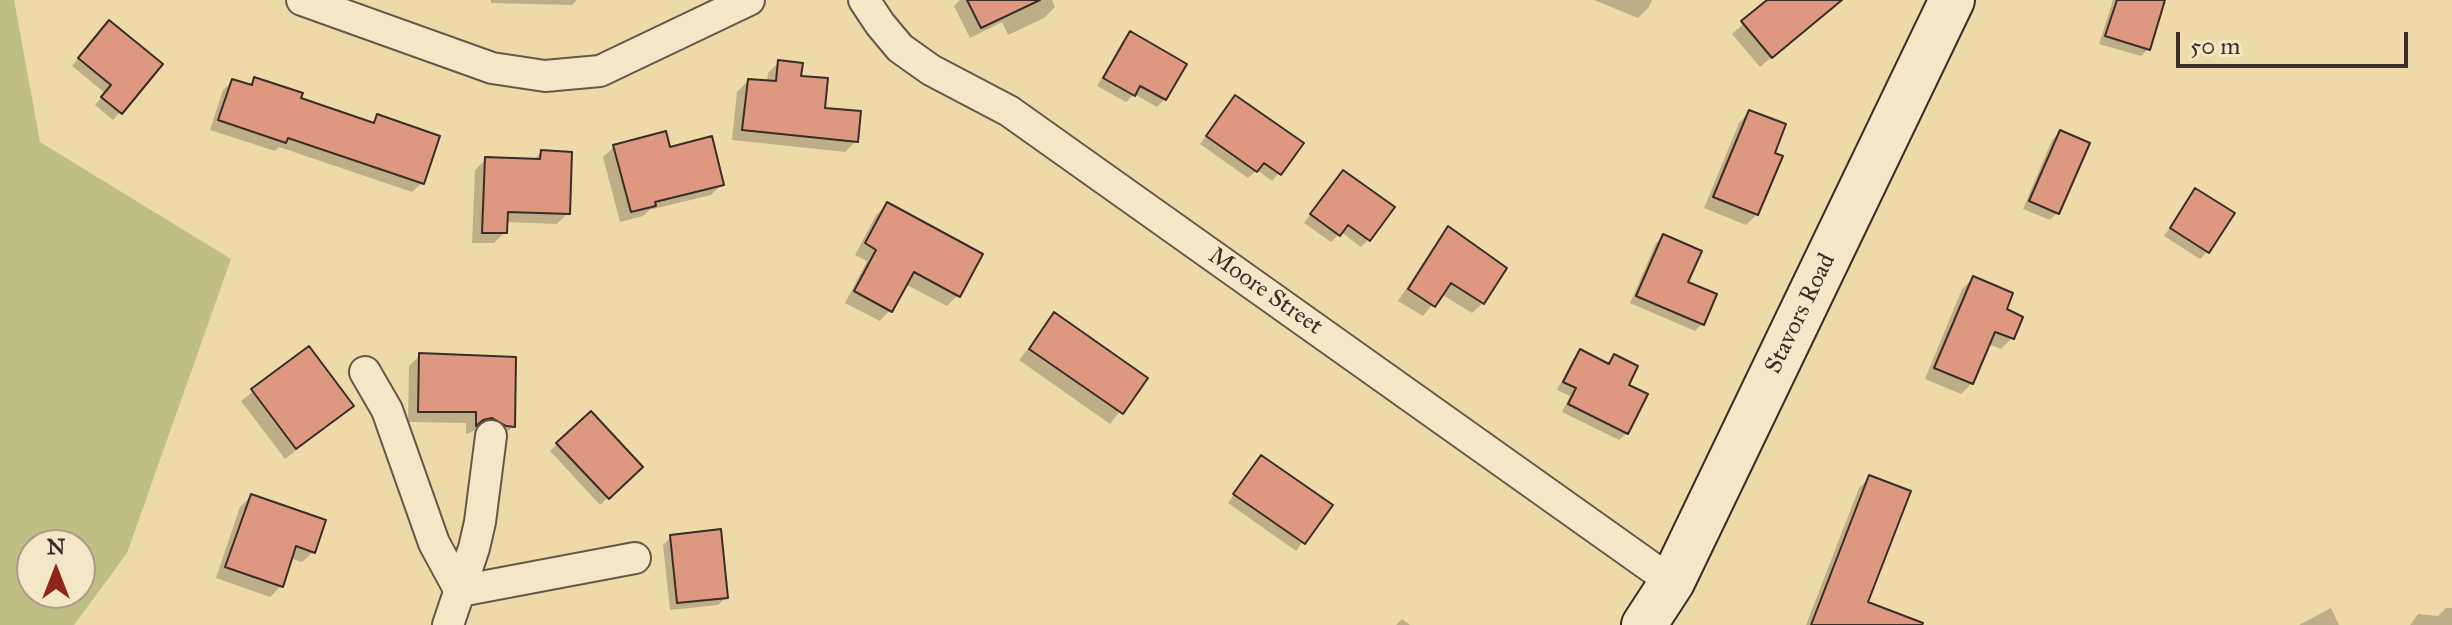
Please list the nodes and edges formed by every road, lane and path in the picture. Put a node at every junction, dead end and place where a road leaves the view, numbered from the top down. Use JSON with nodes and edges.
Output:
{"nodes":[{"id":1,"x":302,"y":0,"type":"edge"},
{"id":2,"x":749,"y":0,"type":"edge"},
{"id":3,"x":864,"y":0,"type":"edge"},
{"id":4,"x":1952,"y":0,"type":"edge"},
{"id":5,"x":365,"y":372,"type":"dead end"},
{"id":6,"x":491,"y":436,"type":"dead end"},
{"id":7,"x":635,"y":558,"type":"dead end"},
{"id":8,"x":1672,"y":582,"type":"junction"},
{"id":9,"x":460,"y":591,"type":"junction"},
{"id":10,"x":448,"y":625,"type":"edge"},
{"id":11,"x":1644,"y":625,"type":"edge"}],
"edges":[{"from":1,"to":2,"type":"street"},
{"from":3,"to":8,"type":"street","name":"Moore Street"},
{"from":4,"to":8,"type":"street","name":"Stavors Road"},
{"from":5,"to":9,"type":"street"},
{"from":6,"to":9,"type":"street"},
{"from":7,"to":9,"type":"street"},
{"from":8,"to":11,"type":"street","name":"Stavors Road"},
{"from":9,"to":10,"type":"street"}]}
